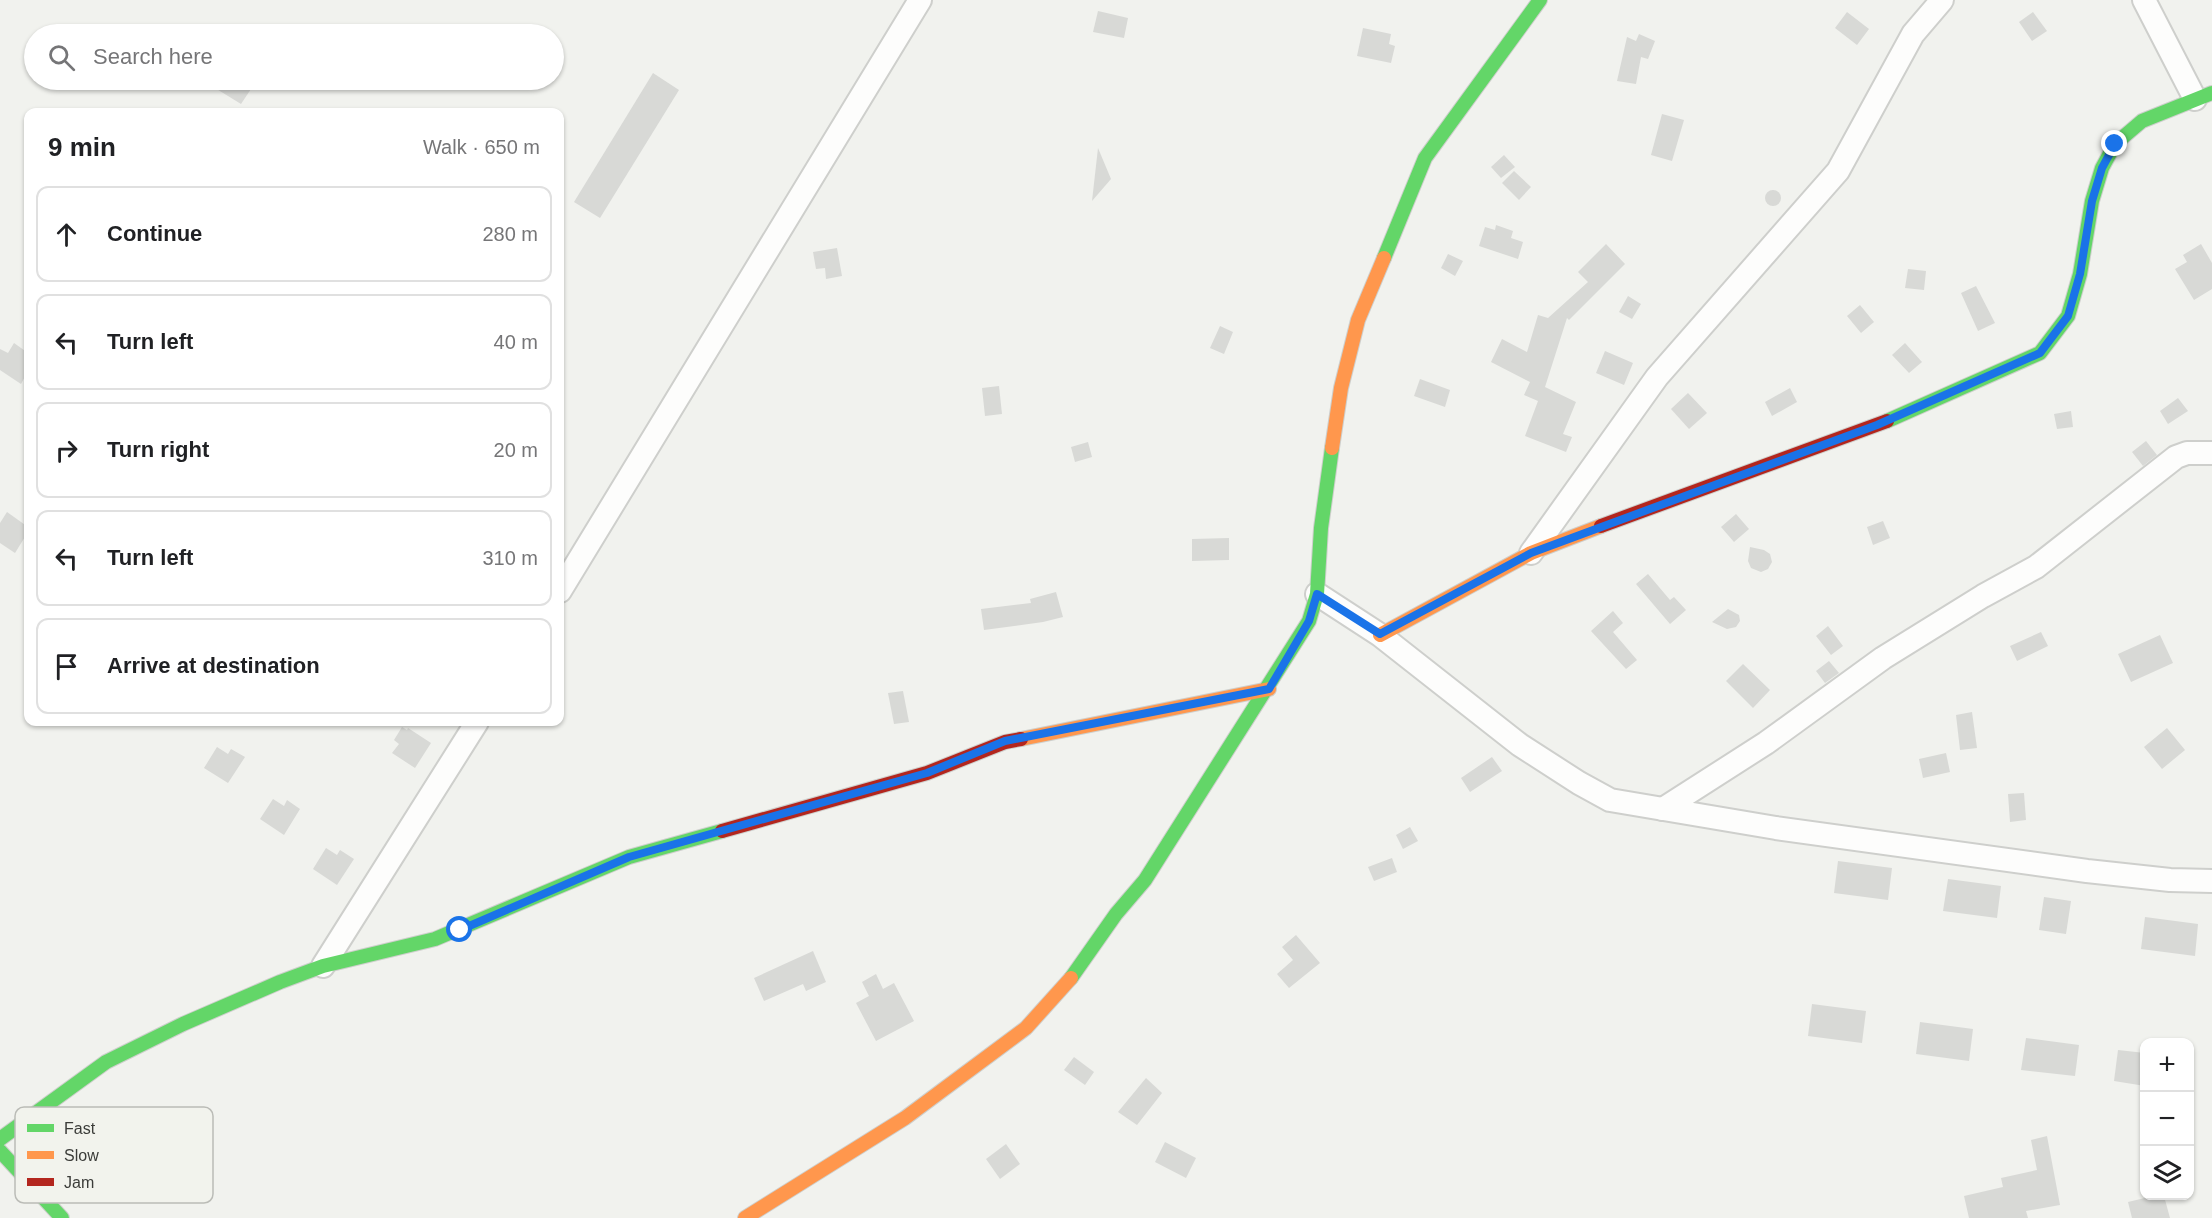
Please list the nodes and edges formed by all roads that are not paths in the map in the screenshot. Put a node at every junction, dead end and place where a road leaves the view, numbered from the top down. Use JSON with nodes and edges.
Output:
{"nodes":[{"id":1,"x":920,"y":0,"type":"edge"},
{"id":2,"x":1540,"y":0,"type":"edge"},
{"id":3,"x":1942,"y":0,"type":"edge"},
{"id":4,"x":2144,"y":0,"type":"edge"},
{"id":5,"x":2204,"y":96,"type":"edge"},
{"id":6,"x":2212,"y":453,"type":"edge"},
{"id":7,"x":1531,"y":553,"type":"junction"},
{"id":8,"x":564,"y":584,"type":"edge"},
{"id":9,"x":1317,"y":594,"type":"junction"},
{"id":10,"x":1380,"y":634,"type":"junction"},
{"id":11,"x":1269,"y":689,"type":"junction"},
{"id":12,"x":474,"y":726,"type":"edge"},
{"id":13,"x":1663,"y":809,"type":"junction"},
{"id":14,"x":2212,"y":881,"type":"edge"},
{"id":15,"x":323,"y":966,"type":"junction"},
{"id":16,"x":43,"y":1107,"type":"edge"},
{"id":17,"x":15,"y":1127,"type":"edge"},
{"id":18,"x":0,"y":1138,"type":"edge"},
{"id":19,"x":0,"y":1151,"type":"edge"},
{"id":20,"x":15,"y":1167,"type":"edge"},
{"id":21,"x":48,"y":1203,"type":"edge"},
{"id":22,"x":62,"y":1218,"type":"edge"},
{"id":23,"x":745,"y":1218,"type":"edge"}],
"edges":[{"from":1,"to":8,"type":"street"},
{"from":2,"to":9,"type":"street"},
{"from":3,"to":7,"type":"street"},
{"from":4,"to":5,"type":"street"},
{"from":5,"to":7,"type":"street"},
{"from":6,"to":13,"type":"street"},
{"from":7,"to":10,"type":"street"},
{"from":9,"to":10,"type":"street"},
{"from":9,"to":11,"type":"street"},
{"from":10,"to":13,"type":"street"},
{"from":11,"to":15,"type":"street"},
{"from":11,"to":23,"type":"street"},
{"from":12,"to":15,"type":"street"},
{"from":13,"to":14,"type":"street"},
{"from":15,"to":16,"type":"street"},
{"from":17,"to":18,"type":"street"},
{"from":19,"to":20,"type":"street"},
{"from":21,"to":22,"type":"street"}]}
